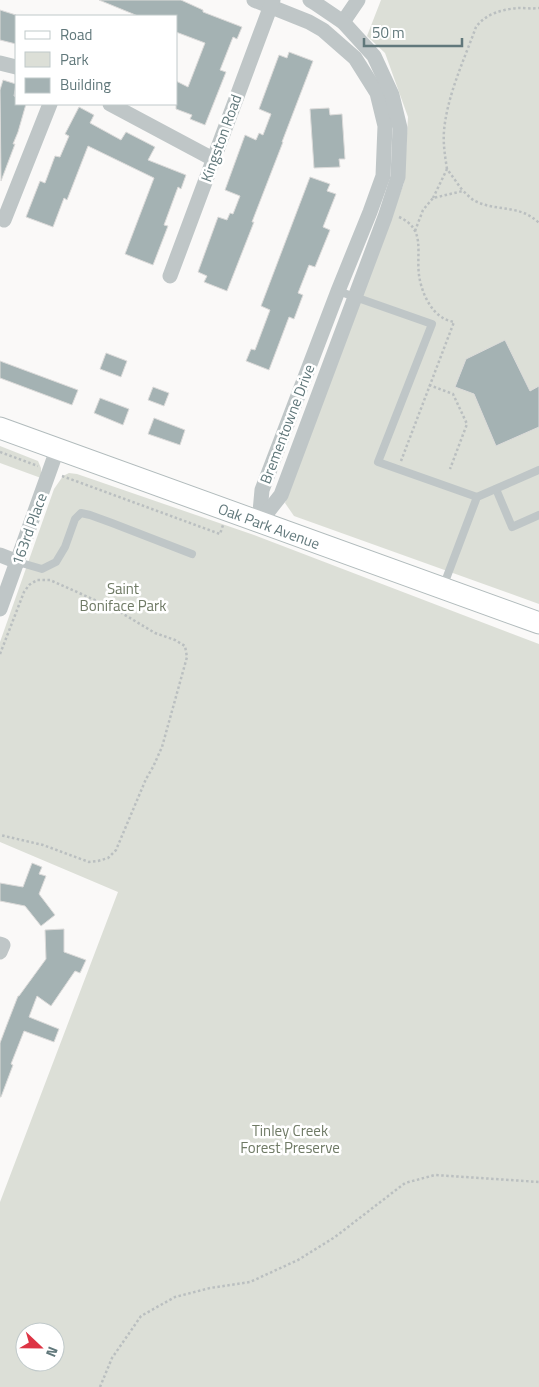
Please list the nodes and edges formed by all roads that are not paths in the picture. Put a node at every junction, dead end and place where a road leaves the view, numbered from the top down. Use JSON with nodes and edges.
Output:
{"nodes":[{"id":1,"x":254,"y":0,"type":"edge"},
{"id":2,"x":310,"y":0,"type":"edge"},
{"id":3,"x":358,"y":0,"type":"edge"},
{"id":4,"x":271,"y":3,"type":"edge"},
{"id":5,"x":343,"y":22,"type":"junction"},
{"id":6,"x":0,"y":63,"type":"edge"},
{"id":7,"x":15,"y":67,"type":"edge"},
{"id":8,"x":50,"y":105,"type":"edge"},
{"id":9,"x":112,"y":105,"type":"edge"},
{"id":10,"x":213,"y":158,"type":"junction"},
{"id":11,"x":370,"y":212,"type":"junction"},
{"id":12,"x":385,"y":217,"type":"junction"},
{"id":13,"x":4,"y":220,"type":"dead end"},
{"id":14,"x":170,"y":276,"type":"dead end"},
{"id":15,"x":338,"y":290,"type":"junction"},
{"id":16,"x":355,"y":296,"type":"junction"},
{"id":17,"x":0,"y":428,"type":"edge"},
{"id":18,"x":57,"y":450,"type":"junction"},
{"id":19,"x":539,"y":470,"type":"edge"},
{"id":20,"x":496,"y":489,"type":"junction"},
{"id":21,"x":477,"y":497,"type":"junction"},
{"id":22,"x":539,"y":515,"type":"edge"},
{"id":23,"x":260,"y":523,"type":"junction"},
{"id":24,"x":192,"y":554,"type":"dead end"},
{"id":25,"x":0,"y":555,"type":"edge"},
{"id":26,"x":18,"y":562,"type":"junction"},
{"id":27,"x":443,"y":589,"type":"junction"},
{"id":28,"x":0,"y":609,"type":"edge"},
{"id":29,"x":539,"y":623,"type":"edge"}],
"edges":[{"from":1,"to":4,"type":"street","name":"Brementowne Drive"},
{"from":2,"to":5,"type":"street","name":"Brementowne Drive"},
{"from":3,"to":5,"type":"street"},
{"from":4,"to":10,"type":"street","name":"Kingston Road"},
{"from":4,"to":11,"type":"street","name":"Brementowne Drive"},
{"from":5,"to":12,"type":"street","name":"Brementowne Drive"},
{"from":6,"to":7,"type":"street"},
{"from":8,"to":13,"type":"street"},
{"from":9,"to":10,"type":"street"},
{"from":10,"to":14,"type":"street","name":"Kingston Road"},
{"from":11,"to":12,"type":"street"},
{"from":11,"to":15,"type":"street","name":"Brementowne Drive"},
{"from":12,"to":16,"type":"street","name":"Brementowne Drive"},
{"from":15,"to":16,"type":"lane"},
{"from":15,"to":23,"type":"street","name":"Brementowne Drive"},
{"from":16,"to":21,"type":"lane"},
{"from":16,"to":23,"type":"street","name":"Brementowne Drive"},
{"from":17,"to":18,"type":"street","name":"Oak Park Avenue"},
{"from":18,"to":23,"type":"street","name":"Oak Park Avenue"},
{"from":18,"to":26,"type":"street","name":"163rd Place"},
{"from":19,"to":20,"type":"lane"},
{"from":20,"to":21,"type":"lane"},
{"from":20,"to":22,"type":"lane"},
{"from":21,"to":27,"type":"lane"},
{"from":23,"to":27,"type":"street","name":"Oak Park Avenue"},
{"from":24,"to":26,"type":"lane"},
{"from":25,"to":26,"type":"street"},
{"from":26,"to":28,"type":"street","name":"163rd Place"},
{"from":27,"to":29,"type":"street","name":"Oak Park Avenue"}]}
